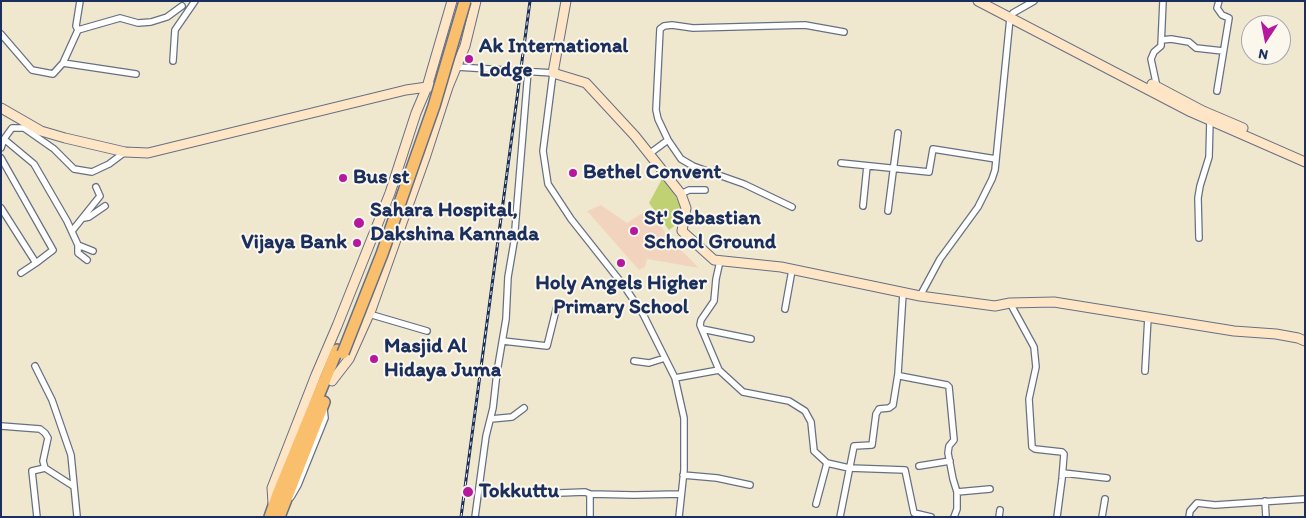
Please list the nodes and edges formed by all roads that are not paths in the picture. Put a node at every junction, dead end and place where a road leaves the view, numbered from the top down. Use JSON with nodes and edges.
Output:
{"nodes":[{"id":1,"x":80,"y":1,"type":"edge"},
{"id":2,"x":195,"y":1,"type":"edge"},
{"id":3,"x":452,"y":1,"type":"edge"},
{"id":4,"x":458,"y":1,"type":"edge"},
{"id":5,"x":465,"y":1,"type":"edge"},
{"id":6,"x":476,"y":1,"type":"edge"},
{"id":7,"x":566,"y":1,"type":"edge"},
{"id":8,"x":978,"y":1,"type":"edge"},
{"id":9,"x":991,"y":1,"type":"edge"},
{"id":10,"x":1034,"y":1,"type":"edge"},
{"id":11,"x":1163,"y":1,"type":"edge"},
{"id":12,"x":1219,"y":1,"type":"edge"},
{"id":13,"x":182,"y":6,"type":"dead end"},
{"id":14,"x":1012,"y":15,"type":"junction"},
{"id":15,"x":78,"y":30,"type":"junction"},
{"id":16,"x":844,"y":32,"type":"dead end"},
{"id":17,"x":1,"y":34,"type":"edge"},
{"id":18,"x":1162,"y":40,"type":"junction"},
{"id":19,"x":1223,"y":51,"type":"junction"},
{"id":20,"x":173,"y":61,"type":"dead end"},
{"id":21,"x":63,"y":63,"type":"junction"},
{"id":22,"x":457,"y":67,"type":"junction"},
{"id":23,"x":528,"y":70,"type":"junction"},
{"id":24,"x":553,"y":73,"type":"junction"},
{"id":25,"x":136,"y":74,"type":"dead end"},
{"id":26,"x":1157,"y":86,"type":"junction"},
{"id":27,"x":427,"y":87,"type":"junction"},
{"id":28,"x":448,"y":88,"type":"junction"},
{"id":29,"x":1217,"y":90,"type":"dead end"},
{"id":30,"x":1,"y":108,"type":"edge"},
{"id":31,"x":1209,"y":118,"type":"junction"},
{"id":32,"x":25,"y":126,"type":"junction"},
{"id":33,"x":898,"y":133,"type":"dead end"},
{"id":34,"x":4,"y":139,"type":"junction"},
{"id":35,"x":668,"y":140,"type":"junction"},
{"id":36,"x":1,"y":148,"type":"edge"},
{"id":37,"x":125,"y":152,"type":"junction"},
{"id":38,"x":649,"y":154,"type":"junction"},
{"id":39,"x":1305,"y":155,"type":"edge"},
{"id":40,"x":1,"y":158,"type":"edge"},
{"id":41,"x":996,"y":159,"type":"junction"},
{"id":42,"x":1305,"y":162,"type":"edge"},
{"id":43,"x":841,"y":163,"type":"dead end"},
{"id":44,"x":867,"y":166,"type":"junction"},
{"id":45,"x":892,"y":169,"type":"junction"},
{"id":46,"x":96,"y":187,"type":"dead end"},
{"id":47,"x":705,"y":190,"type":"dead end"},
{"id":48,"x":681,"y":194,"type":"junction"},
{"id":49,"x":105,"y":206,"type":"dead end"},
{"id":50,"x":863,"y":206,"type":"dead end"},
{"id":51,"x":792,"y":207,"type":"dead end"},
{"id":52,"x":1,"y":208,"type":"edge"},
{"id":53,"x":888,"y":211,"type":"dead end"},
{"id":54,"x":84,"y":218,"type":"junction"},
{"id":55,"x":72,"y":231,"type":"junction"},
{"id":56,"x":1199,"y":238,"type":"dead end"},
{"id":57,"x":78,"y":245,"type":"junction"},
{"id":58,"x":93,"y":251,"type":"dead end"},
{"id":59,"x":87,"y":260,"type":"dead end"},
{"id":60,"x":720,"y":261,"type":"junction"},
{"id":61,"x":36,"y":262,"type":"junction"},
{"id":62,"x":792,"y":270,"type":"junction"},
{"id":63,"x":21,"y":273,"type":"dead end"},
{"id":64,"x":903,"y":293,"type":"junction"},
{"id":65,"x":920,"y":296,"type":"junction"},
{"id":66,"x":558,"y":302,"type":"dead end"},
{"id":67,"x":1010,"y":303,"type":"junction"},
{"id":68,"x":785,"y":308,"type":"dead end"},
{"id":69,"x":369,"y":314,"type":"junction"},
{"id":70,"x":1148,"y":317,"type":"junction"},
{"id":71,"x":702,"y":329,"type":"junction"},
{"id":72,"x":427,"y":331,"type":"dead end"},
{"id":73,"x":752,"y":339,"type":"dead end"},
{"id":74,"x":503,"y":341,"type":"junction"},
{"id":75,"x":1305,"y":341,"type":"edge"},
{"id":76,"x":340,"y":352,"type":"junction"},
{"id":77,"x":664,"y":358,"type":"junction"},
{"id":78,"x":634,"y":361,"type":"dead end"},
{"id":79,"x":35,"y":366,"type":"dead end"},
{"id":80,"x":719,"y":370,"type":"junction"},
{"id":81,"x":1145,"y":371,"type":"dead end"},
{"id":82,"x":898,"y":374,"type":"junction"},
{"id":83,"x":675,"y":378,"type":"junction"},
{"id":84,"x":332,"y":381,"type":"junction"},
{"id":85,"x":524,"y":408,"type":"dead end"},
{"id":86,"x":490,"y":419,"type":"junction"},
{"id":87,"x":1,"y":426,"type":"edge"},
{"id":88,"x":950,"y":461,"type":"junction"},
{"id":89,"x":827,"y":463,"type":"junction"},
{"id":90,"x":919,"y":466,"type":"dead end"},
{"id":91,"x":45,"y":468,"type":"junction"},
{"id":92,"x":849,"y":468,"type":"junction"},
{"id":93,"x":1063,"y":473,"type":"junction"},
{"id":94,"x":683,"y":475,"type":"junction"},
{"id":95,"x":1107,"y":478,"type":"dead end"},
{"id":96,"x":750,"y":485,"type":"dead end"},
{"id":97,"x":73,"y":486,"type":"junction"},
{"id":98,"x":990,"y":489,"type":"dead end"},
{"id":99,"x":958,"y":492,"type":"junction"},
{"id":100,"x":533,"y":494,"type":"dead end"},
{"id":101,"x":590,"y":494,"type":"junction"},
{"id":102,"x":681,"y":494,"type":"junction"},
{"id":103,"x":1105,"y":499,"type":"dead end"},
{"id":104,"x":1305,"y":499,"type":"edge"},
{"id":105,"x":1265,"y":501,"type":"junction"},
{"id":106,"x":816,"y":504,"type":"dead end"},
{"id":107,"x":1000,"y":510,"type":"dead end"},
{"id":108,"x":274,"y":514,"type":"edge"},
{"id":109,"x":37,"y":517,"type":"edge"},
{"id":110,"x":77,"y":517,"type":"edge"},
{"id":111,"x":475,"y":517,"type":"edge"},
{"id":112,"x":590,"y":517,"type":"edge"},
{"id":113,"x":679,"y":517,"type":"edge"},
{"id":114,"x":840,"y":517,"type":"edge"},
{"id":115,"x":931,"y":517,"type":"edge"},
{"id":116,"x":954,"y":517,"type":"edge"},
{"id":117,"x":999,"y":517,"type":"edge"},
{"id":118,"x":1057,"y":517,"type":"edge"},
{"id":119,"x":1102,"y":517,"type":"edge"},
{"id":120,"x":1189,"y":517,"type":"edge"},
{"id":121,"x":1266,"y":517,"type":"edge"}],
"edges":[{"from":1,"to":15,"type":"street"},
{"from":2,"to":20,"type":"street"},
{"from":3,"to":27,"type":"street"},
{"from":4,"to":76,"type":"highway"},
{"from":5,"to":76,"type":"highway","bridge":true},
{"from":6,"to":22,"type":"street"},
{"from":7,"to":24,"type":"street"},
{"from":8,"to":14,"type":"street"},
{"from":9,"to":14,"type":"street"},
{"from":10,"to":14,"type":"street"},
{"from":11,"to":18,"type":"street"},
{"from":12,"to":19,"type":"street"},
{"from":13,"to":15,"type":"street"},
{"from":14,"to":26,"type":"street"},
{"from":14,"to":31,"type":"street"},
{"from":14,"to":41,"type":"street"},
{"from":15,"to":21,"type":"street"},
{"from":16,"to":35,"type":"street"},
{"from":17,"to":21,"type":"street"},
{"from":18,"to":19,"type":"street"},
{"from":18,"to":26,"type":"street"},
{"from":19,"to":29,"type":"street"},
{"from":21,"to":25,"type":"street"},
{"from":22,"to":23,"type":"street"},
{"from":22,"to":28,"type":"street"},
{"from":23,"to":24,"type":"street"},
{"from":23,"to":74,"type":"street"},
{"from":24,"to":38,"type":"street"},
{"from":24,"to":77,"type":"street"},
{"from":26,"to":31,"type":"street"},
{"from":27,"to":28,"type":"street"},
{"from":27,"to":37,"type":"street"},
{"from":27,"to":108,"type":"street"},
{"from":28,"to":69,"type":"street"},
{"from":30,"to":32,"type":"street"},
{"from":31,"to":39,"type":"street"},
{"from":31,"to":42,"type":"street"},
{"from":31,"to":56,"type":"street"},
{"from":32,"to":34,"type":"street"},
{"from":32,"to":37,"type":"street"},
{"from":32,"to":37,"type":"street"},
{"from":33,"to":45,"type":"street"},
{"from":34,"to":36,"type":"street"},
{"from":34,"to":55,"type":"street"},
{"from":35,"to":38,"type":"street"},
{"from":35,"to":51,"type":"street"},
{"from":38,"to":48,"type":"street"},
{"from":40,"to":61,"type":"street"},
{"from":41,"to":45,"type":"street"},
{"from":41,"to":65,"type":"street"},
{"from":43,"to":44,"type":"street"},
{"from":44,"to":45,"type":"street"},
{"from":44,"to":50,"type":"street"},
{"from":45,"to":53,"type":"street"},
{"from":46,"to":54,"type":"street"},
{"from":47,"to":48,"type":"street"},
{"from":48,"to":60,"type":"street"},
{"from":49,"to":54,"type":"street"},
{"from":52,"to":61,"type":"street"},
{"from":54,"to":55,"type":"street"},
{"from":55,"to":57,"type":"street"},
{"from":57,"to":58,"type":"street"},
{"from":57,"to":59,"type":"street"},
{"from":60,"to":62,"type":"street"},
{"from":60,"to":71,"type":"street"},
{"from":61,"to":63,"type":"street"},
{"from":62,"to":64,"type":"street"},
{"from":62,"to":68,"type":"street"},
{"from":64,"to":65,"type":"street"},
{"from":64,"to":82,"type":"street"},
{"from":65,"to":67,"type":"street"},
{"from":66,"to":74,"type":"street"},
{"from":67,"to":70,"type":"street"},
{"from":67,"to":93,"type":"street"},
{"from":69,"to":72,"type":"street"},
{"from":69,"to":84,"type":"street"},
{"from":70,"to":75,"type":"street"},
{"from":70,"to":81,"type":"street"},
{"from":71,"to":73,"type":"street"},
{"from":71,"to":80,"type":"street"},
{"from":74,"to":86,"type":"street"},
{"from":76,"to":84,"type":"highway"},
{"from":76,"to":108,"type":"highway"},
{"from":77,"to":78,"type":"street"},
{"from":77,"to":83,"type":"street"},
{"from":79,"to":97,"type":"street"},
{"from":80,"to":83,"type":"street"},
{"from":80,"to":89,"type":"street"},
{"from":82,"to":88,"type":"street"},
{"from":82,"to":92,"type":"street"},
{"from":83,"to":94,"type":"street"},
{"from":84,"to":108,"type":"highway"},
{"from":85,"to":86,"type":"street"},
{"from":86,"to":111,"type":"street"},
{"from":87,"to":91,"type":"street"},
{"from":88,"to":90,"type":"street"},
{"from":88,"to":99,"type":"street"},
{"from":89,"to":92,"type":"street"},
{"from":89,"to":106,"type":"street"},
{"from":91,"to":97,"type":"street"},
{"from":91,"to":109,"type":"street"},
{"from":92,"to":114,"type":"street"},
{"from":92,"to":115,"type":"street"},
{"from":93,"to":95,"type":"street"},
{"from":93,"to":118,"type":"street"},
{"from":94,"to":96,"type":"street"},
{"from":94,"to":102,"type":"street"},
{"from":97,"to":110,"type":"street"},
{"from":98,"to":99,"type":"street"},
{"from":99,"to":116,"type":"street"},
{"from":100,"to":101,"type":"street"},
{"from":101,"to":102,"type":"street"},
{"from":101,"to":112,"type":"street"},
{"from":102,"to":113,"type":"street"},
{"from":103,"to":119,"type":"street"},
{"from":104,"to":105,"type":"street"},
{"from":105,"to":120,"type":"street"},
{"from":105,"to":121,"type":"street"},
{"from":107,"to":117,"type":"street"}]}
